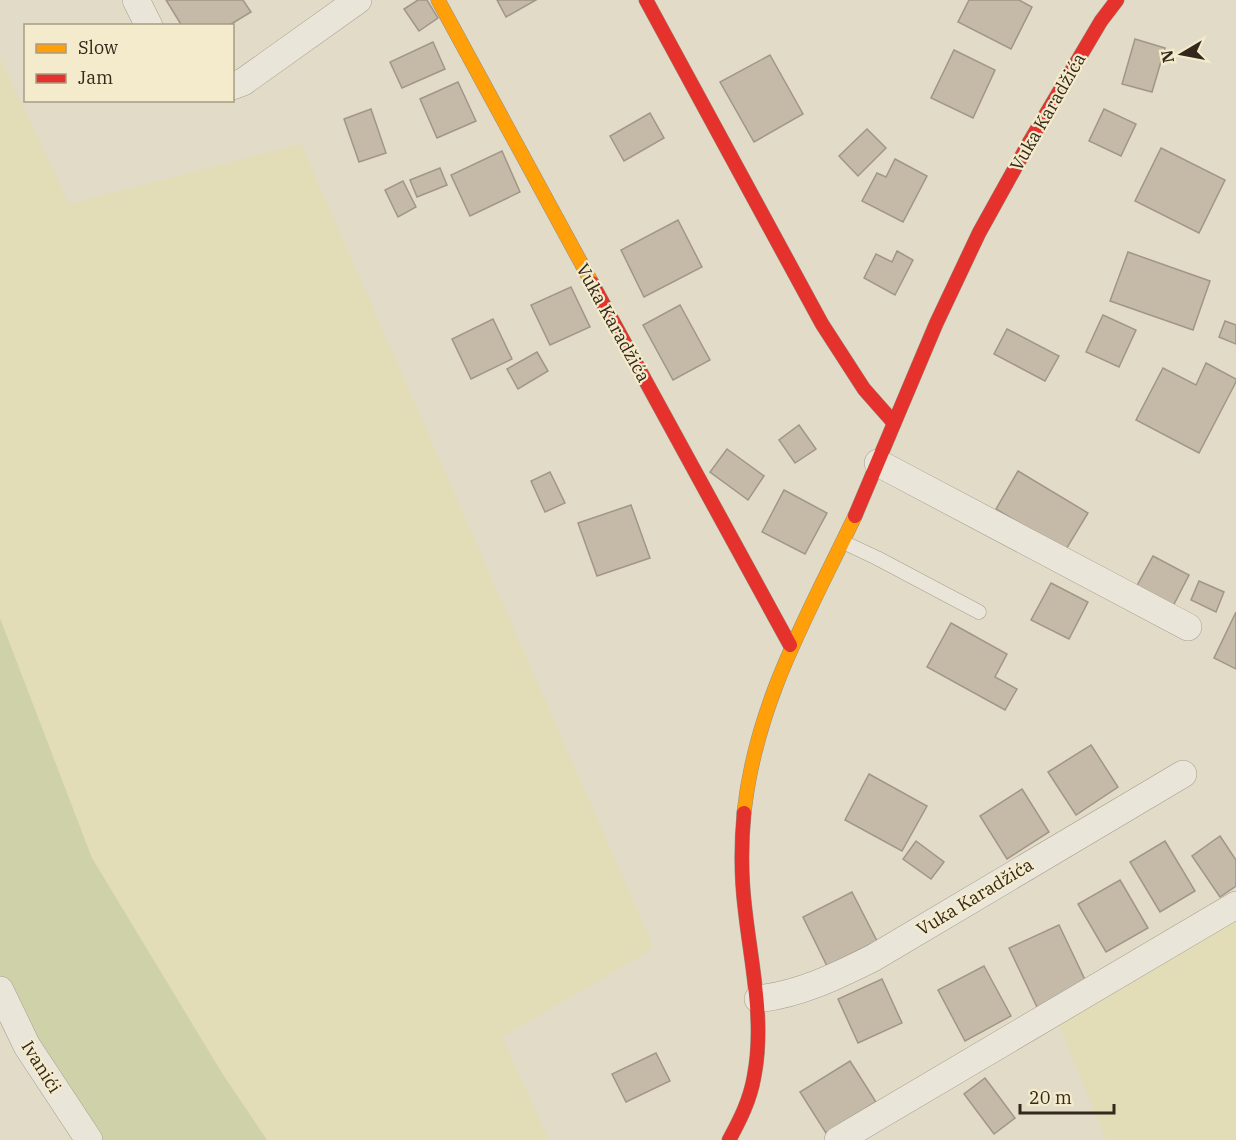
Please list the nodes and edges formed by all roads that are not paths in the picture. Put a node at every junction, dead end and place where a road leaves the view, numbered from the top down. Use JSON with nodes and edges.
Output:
{"nodes":[{"id":1,"x":136,"y":0,"type":"edge"},
{"id":2,"x":358,"y":0,"type":"edge"},
{"id":3,"x":438,"y":0,"type":"edge"},
{"id":4,"x":646,"y":0,"type":"edge"},
{"id":5,"x":1117,"y":0,"type":"edge"},
{"id":6,"x":148,"y":24,"type":"edge"},
{"id":7,"x":234,"y":85,"type":"edge"},
{"id":8,"x":894,"y":423,"type":"junction"},
{"id":9,"x":878,"y":464,"type":"junction"},
{"id":10,"x":843,"y":542,"type":"junction"},
{"id":11,"x":979,"y":612,"type":"dead end"},
{"id":12,"x":1188,"y":627,"type":"dead end"},
{"id":13,"x":790,"y":645,"type":"junction"},
{"id":14,"x":1183,"y":774,"type":"dead end"},
{"id":15,"x":1236,"y":905,"type":"edge"},
{"id":16,"x":0,"y":990,"type":"edge"},
{"id":17,"x":758,"y":999,"type":"junction"},
{"id":18,"x":89,"y":1140,"type":"edge"},
{"id":19,"x":729,"y":1140,"type":"edge"},
{"id":20,"x":838,"y":1140,"type":"edge"}],
"edges":[{"from":1,"to":6,"type":"street"},
{"from":2,"to":7,"type":"street"},
{"from":3,"to":13,"type":"street","name":"Vuka Karadžića"},
{"from":4,"to":8,"type":"street"},
{"from":5,"to":8,"type":"street","name":"Vuka Karadžića"},
{"from":8,"to":9,"type":"street","name":"Vuka Karadžića"},
{"from":9,"to":10,"type":"street","name":"Vuka Karadžića"},
{"from":9,"to":12,"type":"street"},
{"from":10,"to":11,"type":"lane"},
{"from":10,"to":13,"type":"street","name":"Vuka Karadžića"},
{"from":13,"to":17,"type":"street","name":"Vuka Karadžića"},
{"from":14,"to":17,"type":"street","name":"Vuka Karadžića"},
{"from":15,"to":20,"type":"street"},
{"from":16,"to":18,"type":"street","name":"Ivanići"},
{"from":17,"to":19,"type":"street","name":"Vuka Karadžića"}]}
